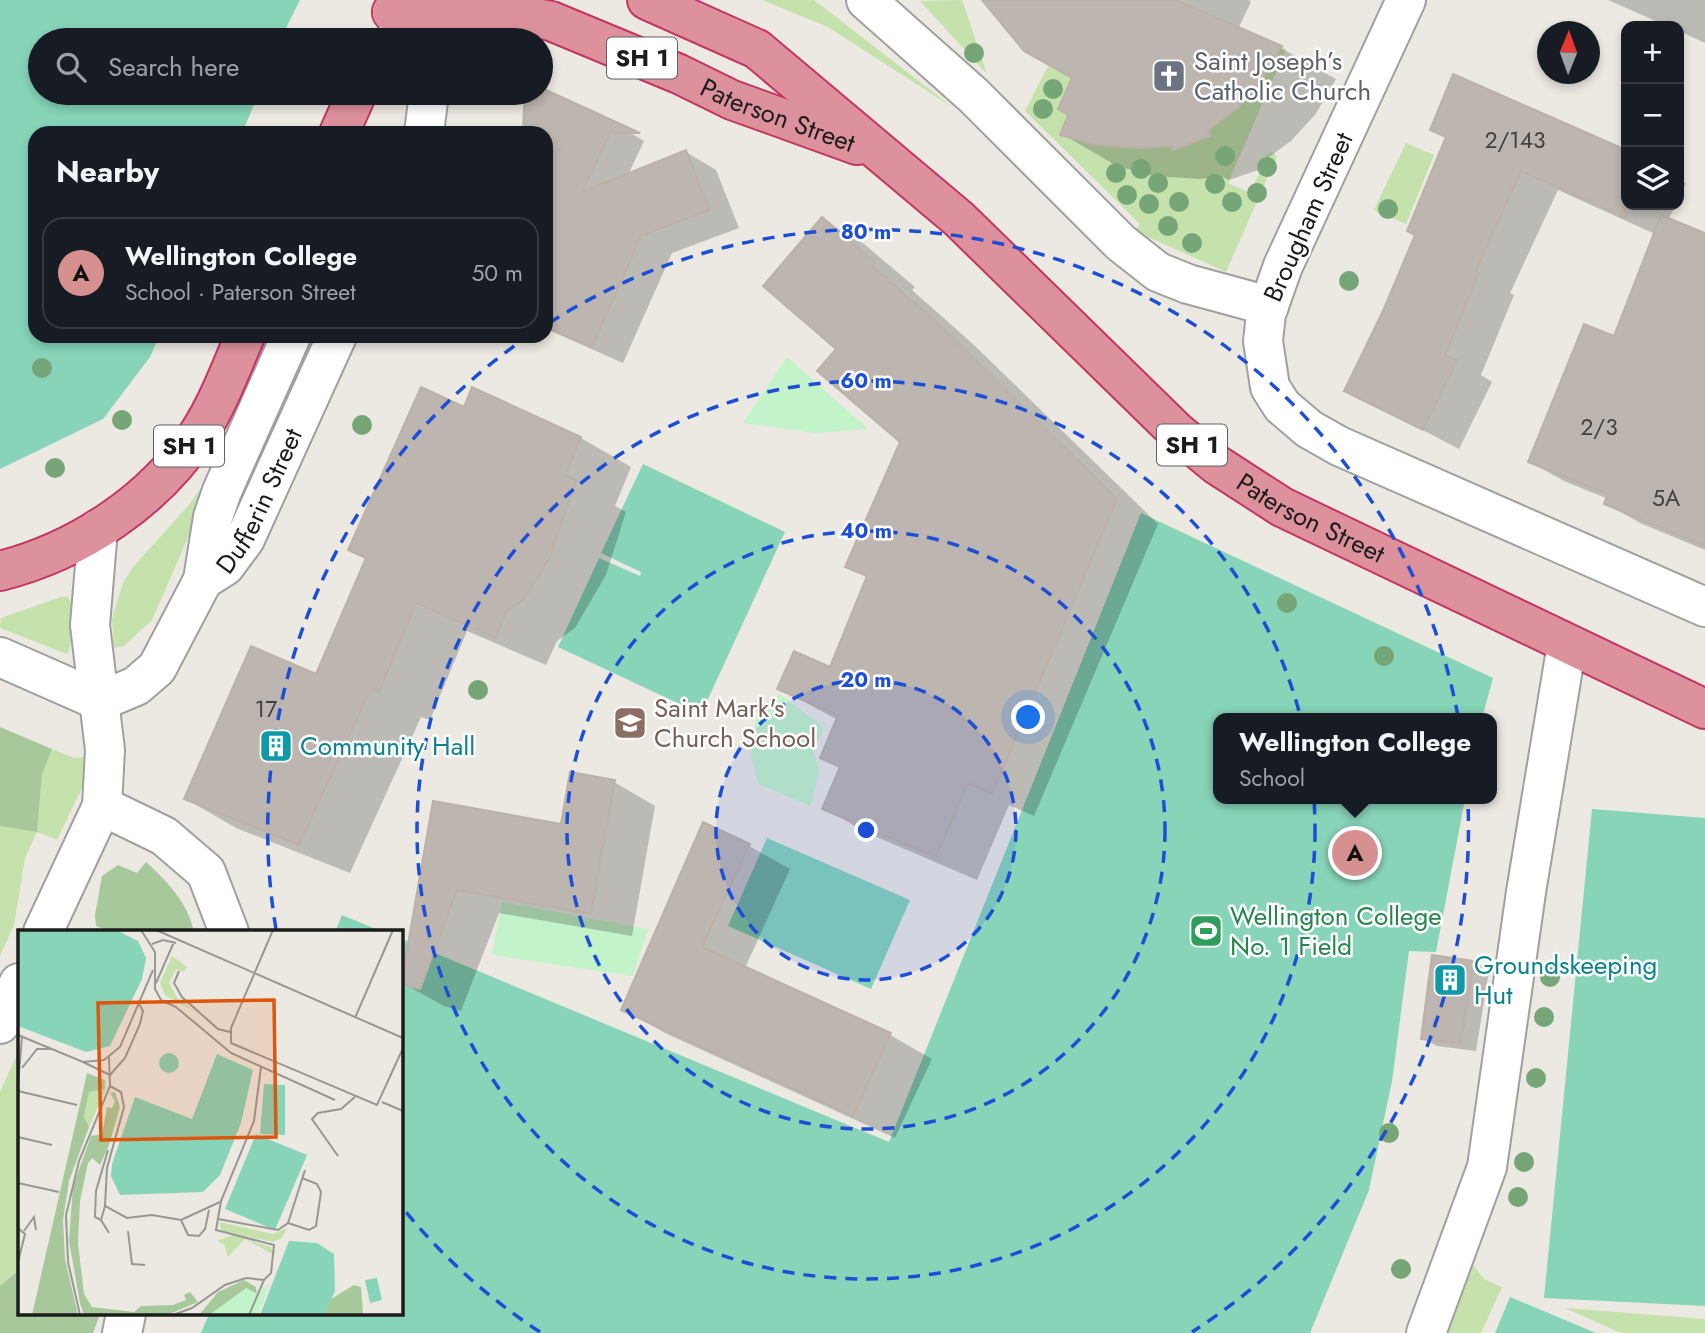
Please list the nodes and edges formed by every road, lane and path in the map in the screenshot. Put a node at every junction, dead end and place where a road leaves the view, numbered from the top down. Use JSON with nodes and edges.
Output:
{"nodes":[{"id":1,"x":647,"y":0,"type":"edge"},
{"id":2,"x":866,"y":0,"type":"edge"},
{"id":3,"x":1406,"y":0,"type":"edge"},
{"id":4,"x":396,"y":23,"type":"edge"},
{"id":5,"x":351,"y":105,"type":"edge"},
{"id":6,"x":341,"y":126,"type":"edge"},
{"id":7,"x":882,"y":154,"type":"junction"},
{"id":8,"x":1269,"y":306,"type":"junction"},
{"id":9,"x":242,"y":343,"type":"edge"},
{"id":10,"x":288,"y":343,"type":"edge"},
{"id":11,"x":334,"y":343,"type":"edge"},
{"id":12,"x":98,"y":529,"type":"junction"},
{"id":13,"x":0,"y":571,"type":"edge"},
{"id":14,"x":202,"y":580,"type":"junction"},
{"id":15,"x":1705,"y":607,"type":"edge"},
{"id":16,"x":1567,"y":644,"type":"junction"},
{"id":17,"x":0,"y":657,"type":"edge"},
{"id":18,"x":100,"y":701,"type":"junction"},
{"id":19,"x":1705,"y":709,"type":"edge"},
{"id":20,"x":102,"y":806,"type":"junction"},
{"id":21,"x":44,"y":930,"type":"edge"},
{"id":22,"x":228,"y":930,"type":"edge"},
{"id":23,"x":18,"y":985,"type":"edge"},
{"id":24,"x":0,"y":1024,"type":"edge"},
{"id":25,"x":126,"y":1316,"type":"edge"},
{"id":26,"x":121,"y":1333,"type":"edge"},
{"id":27,"x":1426,"y":1333,"type":"edge"}],
"edges":[{"from":1,"to":7,"type":"highway","name":"Paterson Street","number":"SH 1"},
{"from":2,"to":8,"type":"street"},
{"from":3,"to":8,"type":"street","name":"Brougham Street"},
{"from":4,"to":7,"type":"highway","name":"Paterson Street","number":"SH 1"},
{"from":5,"to":6,"type":"highway"},
{"from":7,"to":16,"type":"highway","name":"Paterson Street","number":"SH 1"},
{"from":8,"to":15,"type":"street","name":"Brougham Street"},
{"from":9,"to":12,"type":"highway","number":"SH 1"},
{"from":10,"to":14,"type":"street"},
{"from":11,"to":14,"type":"street","name":"Dufferin Street"},
{"from":12,"to":13,"type":"highway","number":"SH 1"},
{"from":12,"to":18,"type":"street"},
{"from":14,"to":18,"type":"street","name":"Dufferin Street"},
{"from":16,"to":19,"type":"highway","name":"Paterson Street","number":"SH 1"},
{"from":16,"to":27,"type":"street"},
{"from":17,"to":18,"type":"street"},
{"from":18,"to":20,"type":"street"},
{"from":20,"to":21,"type":"street"},
{"from":20,"to":22,"type":"street"},
{"from":23,"to":24,"type":"street"},
{"from":25,"to":26,"type":"street"}]}
